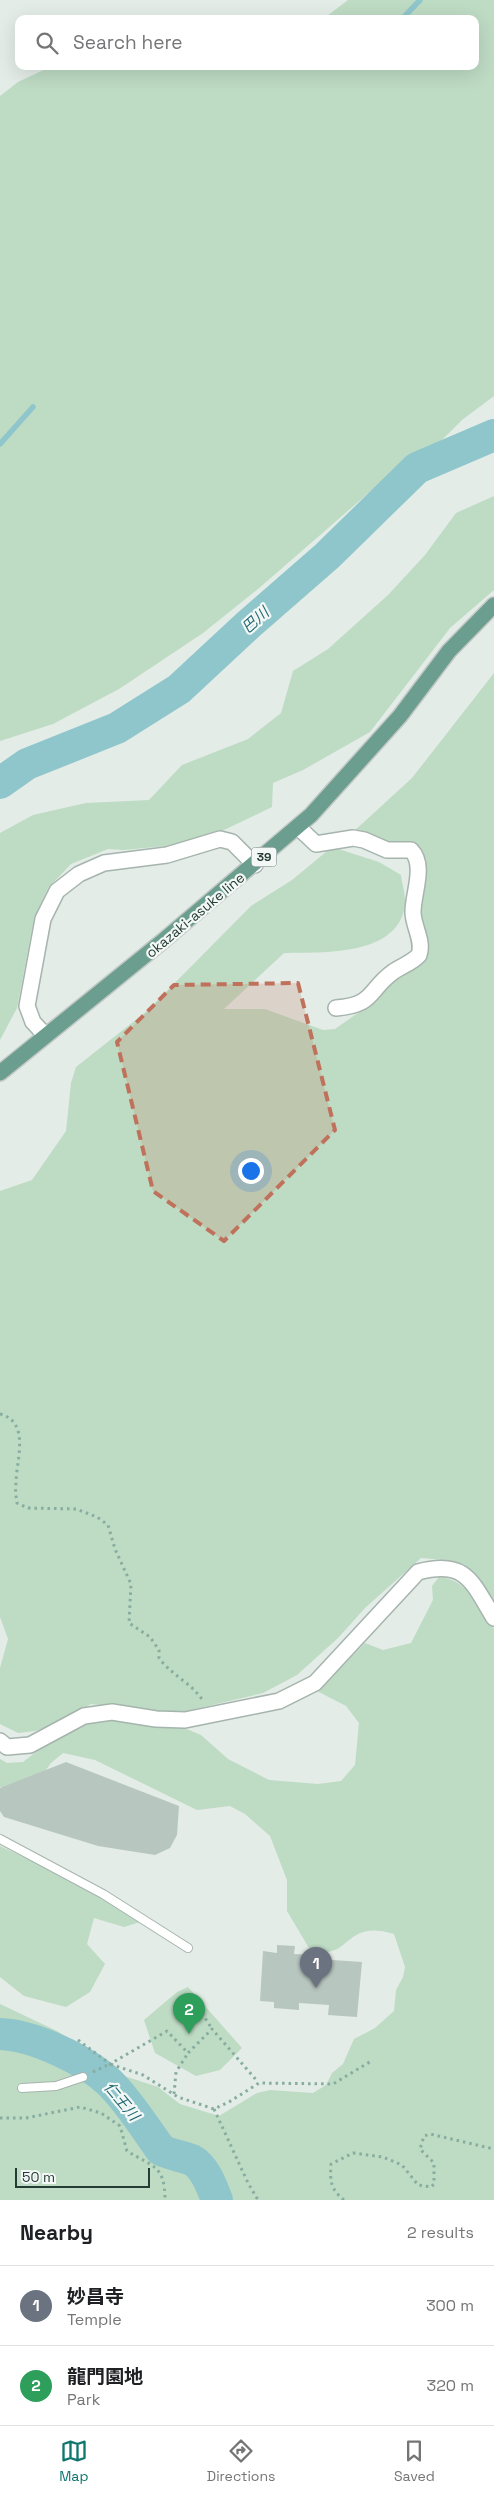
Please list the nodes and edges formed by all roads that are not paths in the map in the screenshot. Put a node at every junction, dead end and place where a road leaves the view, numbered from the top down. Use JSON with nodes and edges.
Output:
{"nodes":[{"id":1,"x":494,"y":605,"type":"edge"},
{"id":2,"x":298,"y":827,"type":"junction"},
{"id":3,"x":255,"y":865,"type":"junction"},
{"id":4,"x":336,"y":1008,"type":"dead end"},
{"id":5,"x":45,"y":1036,"type":"junction"},
{"id":6,"x":0,"y":1073,"type":"edge"},
{"id":7,"x":494,"y":1618,"type":"edge"},
{"id":8,"x":0,"y":1741,"type":"edge"},
{"id":9,"x":0,"y":1839,"type":"edge"},
{"id":10,"x":188,"y":1948,"type":"dead end"},
{"id":11,"x":83,"y":2077,"type":"dead end"},
{"id":12,"x":22,"y":2088,"type":"dead end"}],
"edges":[{"from":1,"to":2,"type":"main road","name":"okazaki-asuke line","number":"39"},
{"from":2,"to":3,"type":"main road","name":"okazaki-asuke line","number":"39"},
{"from":2,"to":4,"type":"street"},
{"from":3,"to":5,"type":"main road","name":"okazaki-asuke line","number":"39"},
{"from":3,"to":5,"type":"street"},
{"from":5,"to":6,"type":"main road","name":"okazaki-asuke line","number":"39"},
{"from":7,"to":8,"type":"street"},
{"from":9,"to":10,"type":"lane"},
{"from":11,"to":12,"type":"lane"}]}
